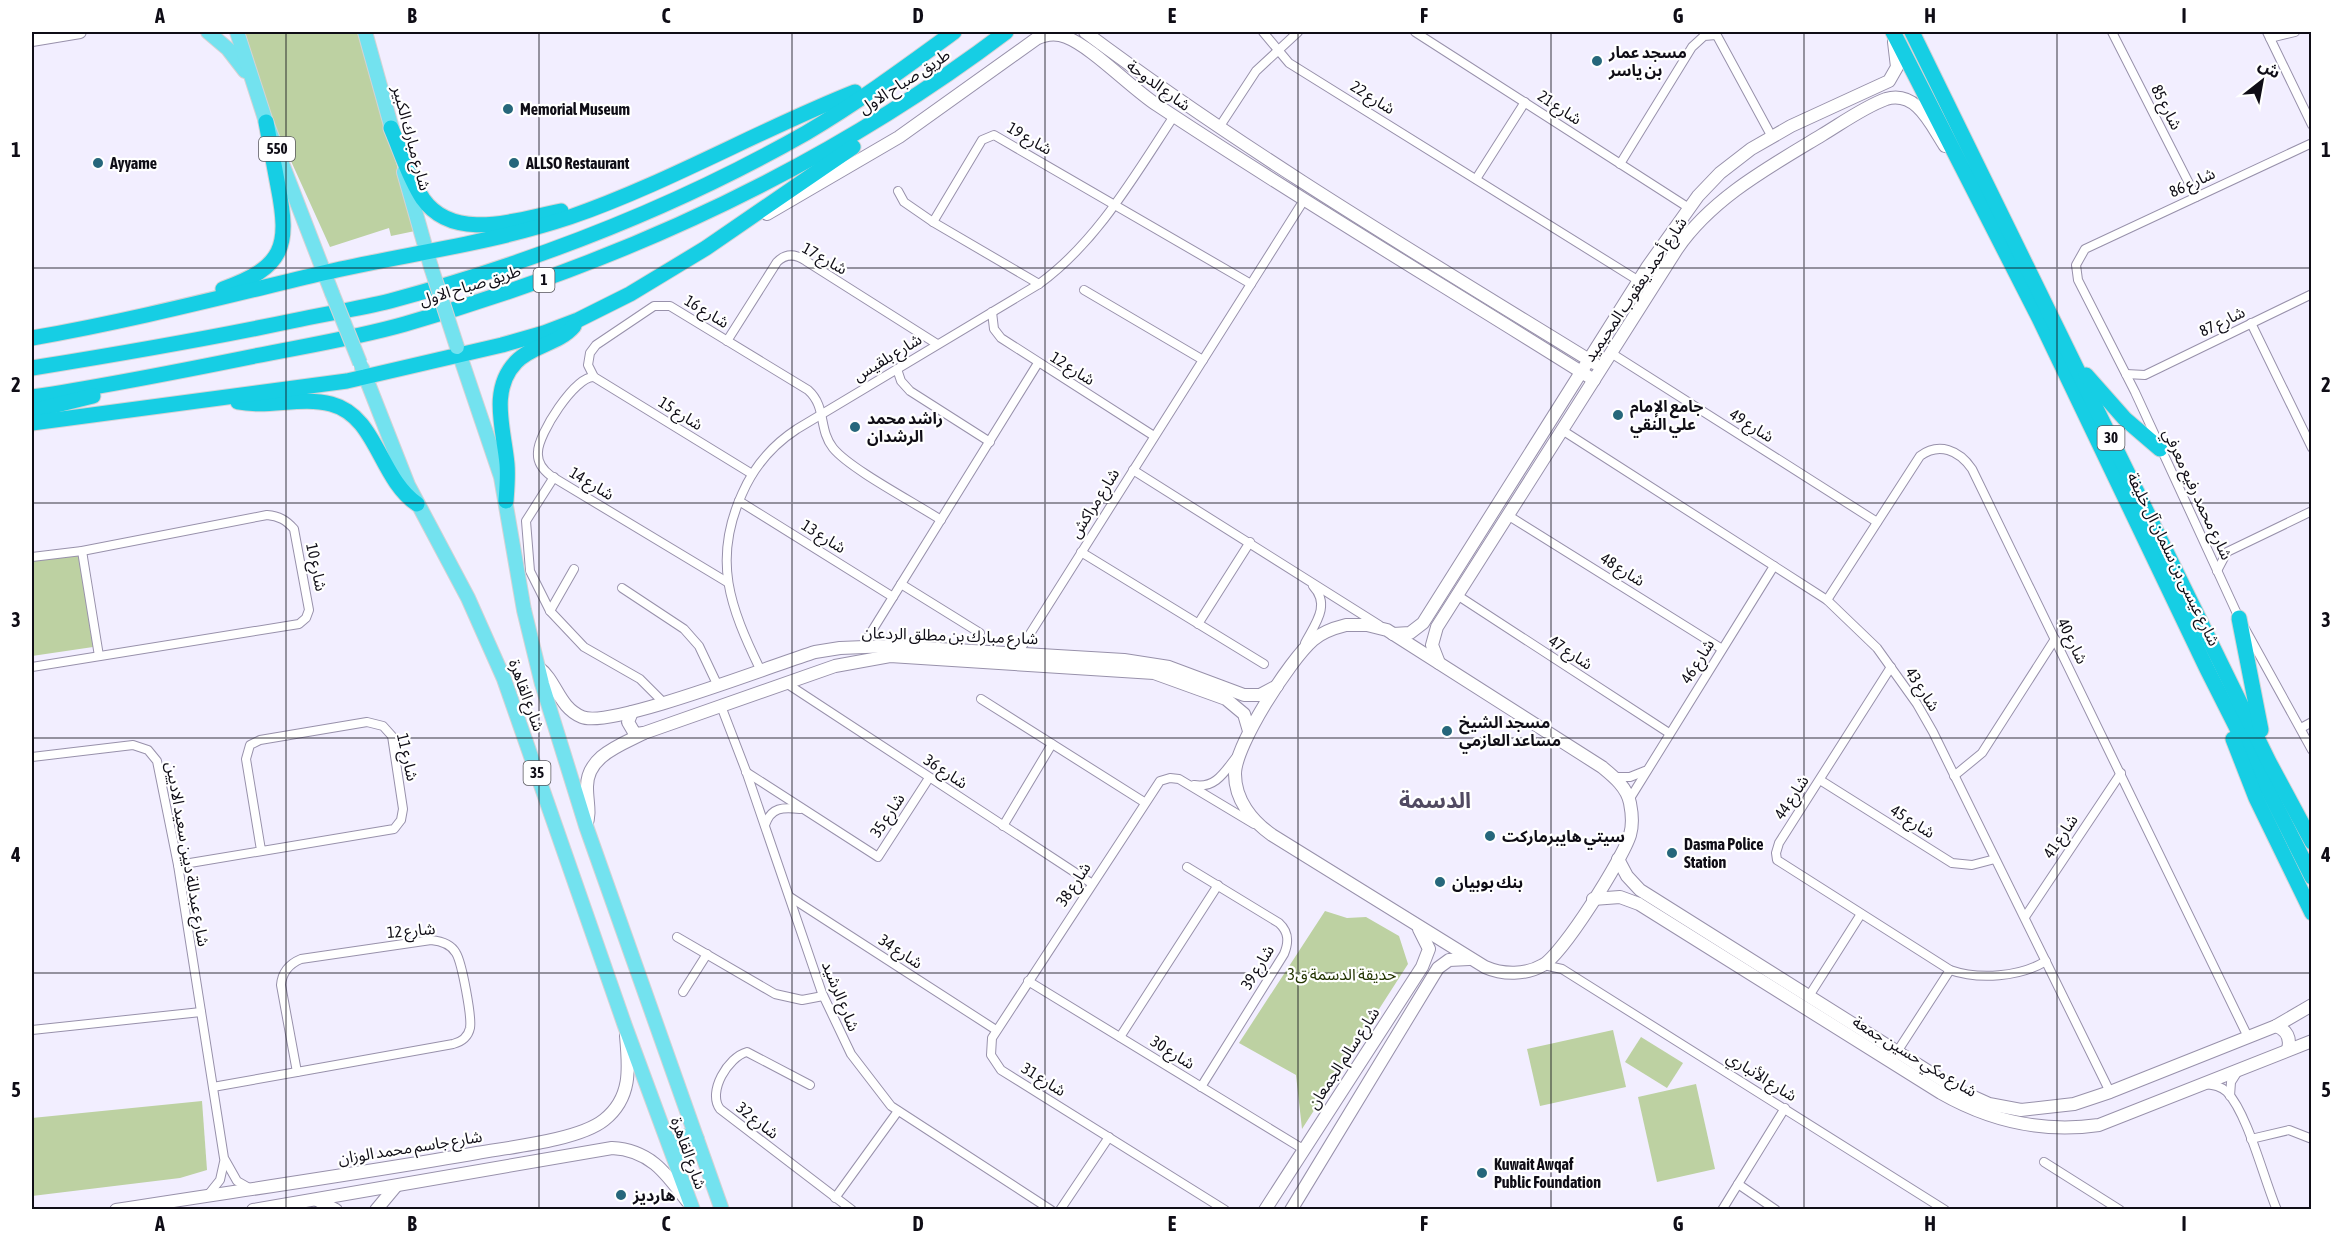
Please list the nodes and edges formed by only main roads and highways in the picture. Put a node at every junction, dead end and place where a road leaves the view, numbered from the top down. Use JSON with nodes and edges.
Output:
{"nodes":[{"id":1,"x":208,"y":32,"type":"edge"},
{"id":2,"x":237,"y":32,"type":"edge"},
{"id":3,"x":356,"y":32,"type":"edge"},
{"id":4,"x":365,"y":32,"type":"edge"},
{"id":5,"x":374,"y":32,"type":"edge"},
{"id":6,"x":954,"y":32,"type":"edge"},
{"id":7,"x":1006,"y":32,"type":"edge"},
{"id":8,"x":1891,"y":32,"type":"edge"},
{"id":9,"x":1912,"y":32,"type":"edge"},
{"id":10,"x":373,"y":58,"type":"junction"},
{"id":11,"x":891,"y":78,"type":"junction"},
{"id":12,"x":251,"y":79,"type":"junction"},
{"id":13,"x":381,"y":81,"type":"junction"},
{"id":14,"x":911,"y":100,"type":"junction"},
{"id":15,"x":266,"y":122,"type":"junction"},
{"id":16,"x":391,"y":128,"type":"junction"},
{"id":17,"x":606,"y":204,"type":"junction"},
{"id":18,"x":428,"y":260,"type":"junction"},
{"id":19,"x":323,"y":273,"type":"junction"},
{"id":20,"x":332,"y":293,"type":"joint"},
{"id":21,"x":158,"y":314,"type":"junction"},
{"id":22,"x":578,"y":320,"type":"junction"},
{"id":23,"x":32,"y":338,"type":"edge"},
{"id":24,"x":458,"y":351,"type":"junction"},
{"id":25,"x":121,"y":354,"type":"junction"},
{"id":26,"x":32,"y":357,"type":"edge"},
{"id":27,"x":2073,"y":361,"type":"junction"},
{"id":28,"x":32,"y":368,"type":"edge"},
{"id":29,"x":363,"y":370,"type":"junction"},
{"id":30,"x":162,"y":375,"type":"junction"},
{"id":31,"x":32,"y":397,"type":"edge"},
{"id":32,"x":226,"y":399,"type":"junction"},
{"id":33,"x":32,"y":411,"type":"edge"},
{"id":34,"x":32,"y":423,"type":"edge"},
{"id":35,"x":2160,"y":449,"type":"road end"},
{"id":36,"x":506,"y":501,"type":"junction"},
{"id":37,"x":417,"y":504,"type":"junction"},
{"id":38,"x":2239,"y":618,"type":"road end"},
{"id":39,"x":2207,"y":669,"type":"junction"},
{"id":40,"x":2269,"y":762,"type":"junction"},
{"id":41,"x":2312,"y":842,"type":"edge"},
{"id":42,"x":2312,"y":877,"type":"edge"},
{"id":43,"x":2312,"y":913,"type":"edge"},
{"id":44,"x":697,"y":1139,"type":"junction"},
{"id":45,"x":678,"y":1168,"type":"junction"},
{"id":46,"x":692,"y":1209,"type":"edge"},
{"id":47,"x":722,"y":1209,"type":"edge"}],
"edges":[{"from":1,"to":12,"type":"main road"},
{"from":2,"to":12,"type":"main road","number":"550"},
{"from":3,"to":10,"type":"main road"},
{"from":4,"to":10,"type":"main road","name":"شارع مبارك الكبير"},
{"from":5,"to":13,"type":"main road"},
{"from":6,"to":11,"type":"highway","name":"طريق صباح الاول","number":"1"},
{"from":7,"to":14,"type":"highway","name":"طريق صباح الاول","number":"1"},
{"from":8,"to":39,"type":"highway","name":"شارع عيسى بن سلمان آل خليفة","number":"30"},
{"from":9,"to":27,"type":"highway","name":"شارع عيسى بن سلمان آل خليفة","number":"30"},
{"from":10,"to":13,"type":"main road","name":"شارع مبارك الكبير"},
{"from":11,"to":17,"type":"highway"},
{"from":11,"to":25,"type":"highway","name":"طريق صباح الاول","number":"1"},
{"from":12,"to":15,"type":"main road","number":"550"},
{"from":13,"to":16,"type":"main road","name":"شارع مبارك الكبير"},
{"from":14,"to":22,"type":"highway"},
{"from":14,"to":30,"type":"highway","name":"طريق صباح الاول","number":"1"},
{"from":15,"to":19,"type":"main road","number":"550"},
{"from":15,"to":21,"type":"highway"},
{"from":16,"to":17,"type":"highway"},
{"from":16,"to":18,"type":"main road","name":"شارع مبارك الكبير"},
{"from":17,"to":18,"type":"highway"},
{"from":18,"to":19,"type":"highway"},
{"from":18,"to":24,"type":"main road","name":"شارع القاهرة","number":"35","bridge":true},
{"from":19,"to":20,"type":"main road","name":"شارع القاهرة","number":"550"},
{"from":19,"to":21,"type":"highway"},
{"from":20,"to":29,"type":"main road","name":"شارع القاهرة","number":"35","bridge":true},
{"from":21,"to":23,"type":"highway"},
{"from":22,"to":24,"type":"highway"},
{"from":22,"to":36,"type":"highway"},
{"from":24,"to":29,"type":"highway"},
{"from":24,"to":36,"type":"main road","name":"شارع القاهرة","number":"35"},
{"from":25,"to":26,"type":"highway"},
{"from":25,"to":28,"type":"highway","name":"طريق صباح الاول","number":"1"},
{"from":27,"to":35,"type":"highway"},
{"from":27,"to":40,"type":"highway","name":"شارع عيسى بن سلمان آل خليفة","number":"30"},
{"from":29,"to":32,"type":"highway"},
{"from":29,"to":37,"type":"main road","name":"شارع القاهرة","number":"35"},
{"from":30,"to":31,"type":"highway","name":"طريق صباح الاول","number":"1"},
{"from":30,"to":33,"type":"highway"},
{"from":32,"to":34,"type":"highway"},
{"from":32,"to":37,"type":"highway"},
{"from":36,"to":44,"type":"main road","name":"شارع القاهرة","number":"35"},
{"from":37,"to":45,"type":"main road","name":"شارع القاهرة","number":"35"},
{"from":38,"to":40,"type":"highway"},
{"from":39,"to":42,"type":"highway","name":"شارع عيسى بن سلمان آل خليفة","number":"30"},
{"from":39,"to":43,"type":"highway"},
{"from":40,"to":41,"type":"highway","name":"شارع عيسى بن سلمان آل خليفة","number":"30"},
{"from":44,"to":45,"type":"main road"},
{"from":44,"to":47,"type":"main road","name":"شارع القاهرة"},
{"from":45,"to":46,"type":"main road","name":"شارع القاهرة"}]}
